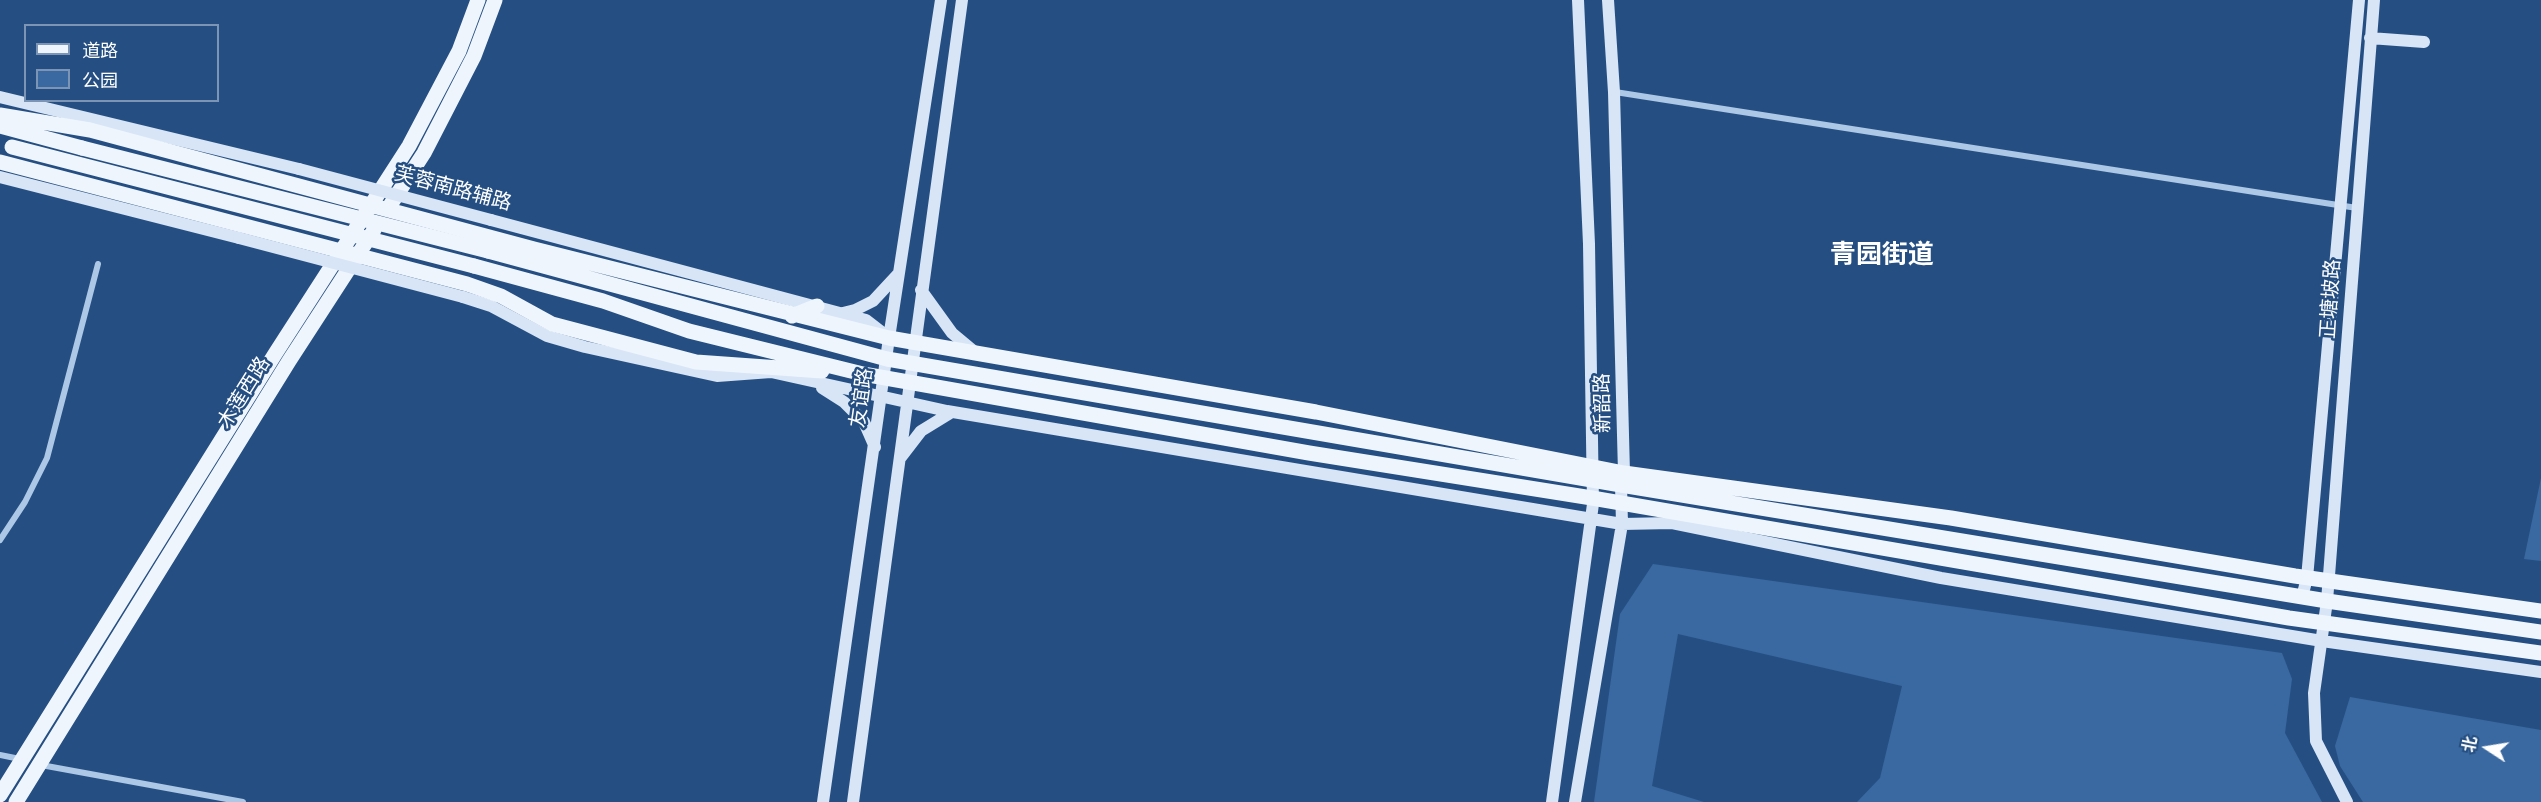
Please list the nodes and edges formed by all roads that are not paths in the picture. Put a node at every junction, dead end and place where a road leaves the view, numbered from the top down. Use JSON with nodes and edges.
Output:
{"nodes":[{"id":1,"x":478,"y":0,"type":"edge"},
{"id":2,"x":495,"y":0,"type":"edge"},
{"id":3,"x":941,"y":0,"type":"edge"},
{"id":4,"x":962,"y":0,"type":"edge"},
{"id":5,"x":1578,"y":0,"type":"edge"},
{"id":6,"x":1608,"y":0,"type":"edge"},
{"id":7,"x":2359,"y":0,"type":"edge"},
{"id":8,"x":2374,"y":0,"type":"edge"},
{"id":9,"x":2370,"y":38,"type":"junction"},
{"id":10,"x":2424,"y":42,"type":"dead end"},
{"id":11,"x":1614,"y":92,"type":"junction"},
{"id":12,"x":0,"y":97,"type":"edge"},
{"id":13,"x":0,"y":115,"type":"edge"},
{"id":14,"x":0,"y":126,"type":"edge"},
{"id":15,"x":6,"y":146,"type":"edge"},
{"id":16,"x":0,"y":162,"type":"edge"},
{"id":17,"x":0,"y":177,"type":"edge"},
{"id":18,"x":2341,"y":205,"type":"junction"},
{"id":19,"x":370,"y":206,"type":"junction"},
{"id":20,"x":2357,"y":208,"type":"junction"},
{"id":21,"x":387,"y":210,"type":"junction"},
{"id":22,"x":342,"y":250,"type":"junction"},
{"id":23,"x":358,"y":255,"type":"junction"},
{"id":24,"x":98,"y":264,"type":"dead end"},
{"id":25,"x":900,"y":273,"type":"junction"},
{"id":26,"x":921,"y":290,"type":"junction"},
{"id":27,"x":817,"y":306,"type":"junction"},
{"id":28,"x":842,"y":313,"type":"junction"},
{"id":29,"x":794,"y":315,"type":"junction"},
{"id":30,"x":764,"y":326,"type":"junction"},
{"id":31,"x":890,"y":338,"type":"junction"},
{"id":32,"x":914,"y":342,"type":"junction"},
{"id":33,"x":977,"y":353,"type":"junction"},
{"id":34,"x":887,"y":359,"type":"junction"},
{"id":35,"x":912,"y":363,"type":"junction"},
{"id":36,"x":720,"y":365,"type":"junction"},
{"id":37,"x":771,"y":372,"type":"junction"},
{"id":38,"x":863,"y":374,"type":"junction"},
{"id":39,"x":885,"y":378,"type":"junction"},
{"id":40,"x":813,"y":382,"type":"junction"},
{"id":41,"x":909,"y":382,"type":"junction"},
{"id":42,"x":882,"y":399,"type":"junction"},
{"id":43,"x":907,"y":403,"type":"junction"},
{"id":44,"x":952,"y":412,"type":"junction"},
{"id":45,"x":875,"y":448,"type":"junction"},
{"id":46,"x":900,"y":458,"type":"junction"},
{"id":47,"x":1591,"y":472,"type":"junction"},
{"id":48,"x":1623,"y":479,"type":"junction"},
{"id":49,"x":1592,"y":498,"type":"junction"},
{"id":50,"x":1621,"y":504,"type":"junction"},
{"id":51,"x":1592,"y":517,"type":"junction"},
{"id":52,"x":1622,"y":524,"type":"junction"},
{"id":53,"x":0,"y":540,"type":"edge"},
{"id":54,"x":2307,"y":578,"type":"junction"},
{"id":55,"x":2329,"y":580,"type":"junction"},
{"id":56,"x":2302,"y":597,"type":"junction"},
{"id":57,"x":2327,"y":601,"type":"junction"},
{"id":58,"x":2541,"y":611,"type":"edge"},
{"id":59,"x":2324,"y":622,"type":"junction"},
{"id":60,"x":2541,"y":632,"type":"edge"},
{"id":61,"x":2322,"y":641,"type":"junction"},
{"id":62,"x":2541,"y":653,"type":"edge"},
{"id":63,"x":2541,"y":672,"type":"edge"},
{"id":64,"x":0,"y":755,"type":"edge"},
{"id":65,"x":23,"y":760,"type":"junction"},
{"id":66,"x":41,"y":765,"type":"junction"},
{"id":67,"x":0,"y":795,"type":"edge"},
{"id":68,"x":16,"y":802,"type":"edge"},
{"id":69,"x":243,"y":802,"type":"edge"},
{"id":70,"x":823,"y":802,"type":"edge"},
{"id":71,"x":853,"y":802,"type":"edge"},
{"id":72,"x":1552,"y":802,"type":"edge"},
{"id":73,"x":1575,"y":802,"type":"edge"},
{"id":74,"x":2347,"y":802,"type":"edge"}],
"edges":[{"from":1,"to":19,"type":"main road","name":"木莲西路"},
{"from":2,"to":21,"type":"main road","name":"木莲西路"},
{"from":3,"to":25,"type":"street","name":"友谊路"},
{"from":4,"to":26,"type":"street"},
{"from":5,"to":47,"type":"street","name":"新韶路"},
{"from":6,"to":11,"type":"street","name":"新韶路"},
{"from":7,"to":18,"type":"street","name":"正塘坡路"},
{"from":8,"to":9,"type":"street","name":"正塘坡路"},
{"from":9,"to":10,"type":"street"},
{"from":9,"to":20,"type":"street","name":"正塘坡路"},
{"from":11,"to":18,"type":"street"},
{"from":11,"to":48,"type":"street","name":"新韶路"},
{"from":12,"to":27,"type":"street","name":"芙蓉南路辅路","bridge":true},
{"from":13,"to":19,"type":"main road"},
{"from":14,"to":30,"type":"main road","bridge":true},
{"from":15,"to":38,"type":"main road","bridge":true},
{"from":16,"to":22,"type":"main road"},
{"from":17,"to":37,"type":"street","bridge":true},
{"from":18,"to":20,"type":"street"},
{"from":18,"to":54,"type":"street","name":"正塘坡路"},
{"from":19,"to":21,"type":"main road"},
{"from":19,"to":22,"type":"main road","name":"木莲西路"},
{"from":20,"to":55,"type":"street","name":"正塘坡路"},
{"from":21,"to":23,"type":"main road","name":"木莲西路"},
{"from":21,"to":29,"type":"main road"},
{"from":22,"to":23,"type":"main road"},
{"from":22,"to":65,"type":"main road","name":"木莲西路"},
{"from":23,"to":36,"type":"main road"},
{"from":23,"to":66,"type":"main road","name":"木莲西路"},
{"from":24,"to":53,"type":"street"},
{"from":25,"to":28,"type":"street"},
{"from":25,"to":31,"type":"street","name":"友谊路"},
{"from":26,"to":32,"type":"street"},
{"from":26,"to":33,"type":"street"},
{"from":27,"to":28,"type":"street","name":"芙蓉南路辅路"},
{"from":27,"to":29,"type":"main road"},
{"from":28,"to":31,"type":"street","name":"芙蓉南路辅路"},
{"from":29,"to":30,"type":"main road"},
{"from":29,"to":31,"type":"main road"},
{"from":30,"to":34,"type":"main road"},
{"from":31,"to":32,"type":"main road"},
{"from":31,"to":34,"type":"street","name":"友谊路"},
{"from":32,"to":33,"type":"main road"},
{"from":32,"to":35,"type":"street"},
{"from":33,"to":47,"type":"main road"},
{"from":34,"to":35,"type":"main road"},
{"from":34,"to":39,"type":"street","name":"友谊路"},
{"from":35,"to":41,"type":"street"},
{"from":35,"to":47,"type":"main road"},
{"from":36,"to":37,"type":"main road"},
{"from":36,"to":38,"type":"main road"},
{"from":37,"to":40,"type":"street"},
{"from":38,"to":39,"type":"main road"},
{"from":39,"to":41,"type":"main road"},
{"from":39,"to":42,"type":"street","name":"友谊路"},
{"from":40,"to":42,"type":"street"},
{"from":40,"to":45,"type":"street"},
{"from":41,"to":43,"type":"street"},
{"from":41,"to":49,"type":"main road"},
{"from":42,"to":43,"type":"street"},
{"from":42,"to":45,"type":"street","name":"友谊路"},
{"from":43,"to":44,"type":"street"},
{"from":43,"to":46,"type":"street"},
{"from":44,"to":46,"type":"street"},
{"from":44,"to":51,"type":"street"},
{"from":45,"to":70,"type":"street","name":"友谊路"},
{"from":46,"to":71,"type":"street"},
{"from":47,"to":48,"type":"main road"},
{"from":47,"to":49,"type":"street","name":"新韶路"},
{"from":48,"to":50,"type":"street","name":"新韶路"},
{"from":48,"to":54,"type":"main road"},
{"from":48,"to":56,"type":"main road"},
{"from":49,"to":50,"type":"main road"},
{"from":49,"to":51,"type":"street","name":"新韶路"},
{"from":50,"to":52,"type":"street","name":"新韶路"},
{"from":50,"to":59,"type":"main road"},
{"from":51,"to":52,"type":"street"},
{"from":51,"to":72,"type":"street","name":"新韶路"},
{"from":52,"to":61,"type":"street"},
{"from":52,"to":73,"type":"street","name":"新韶路"},
{"from":54,"to":55,"type":"main road"},
{"from":54,"to":56,"type":"street","name":"正塘坡路"},
{"from":55,"to":57,"type":"street","name":"正塘坡路"},
{"from":55,"to":58,"type":"main road"},
{"from":56,"to":57,"type":"main road"},
{"from":57,"to":59,"type":"street","name":"正塘坡路"},
{"from":57,"to":60,"type":"main road"},
{"from":59,"to":61,"type":"street","name":"正塘坡路"},
{"from":59,"to":62,"type":"main road"},
{"from":61,"to":63,"type":"street"},
{"from":61,"to":74,"type":"street","name":"正塘坡路"},
{"from":64,"to":65,"type":"street"},
{"from":65,"to":66,"type":"street"},
{"from":65,"to":67,"type":"main road","name":"木莲西路"},
{"from":66,"to":68,"type":"main road","name":"木莲西路"},
{"from":66,"to":69,"type":"street"}]}
